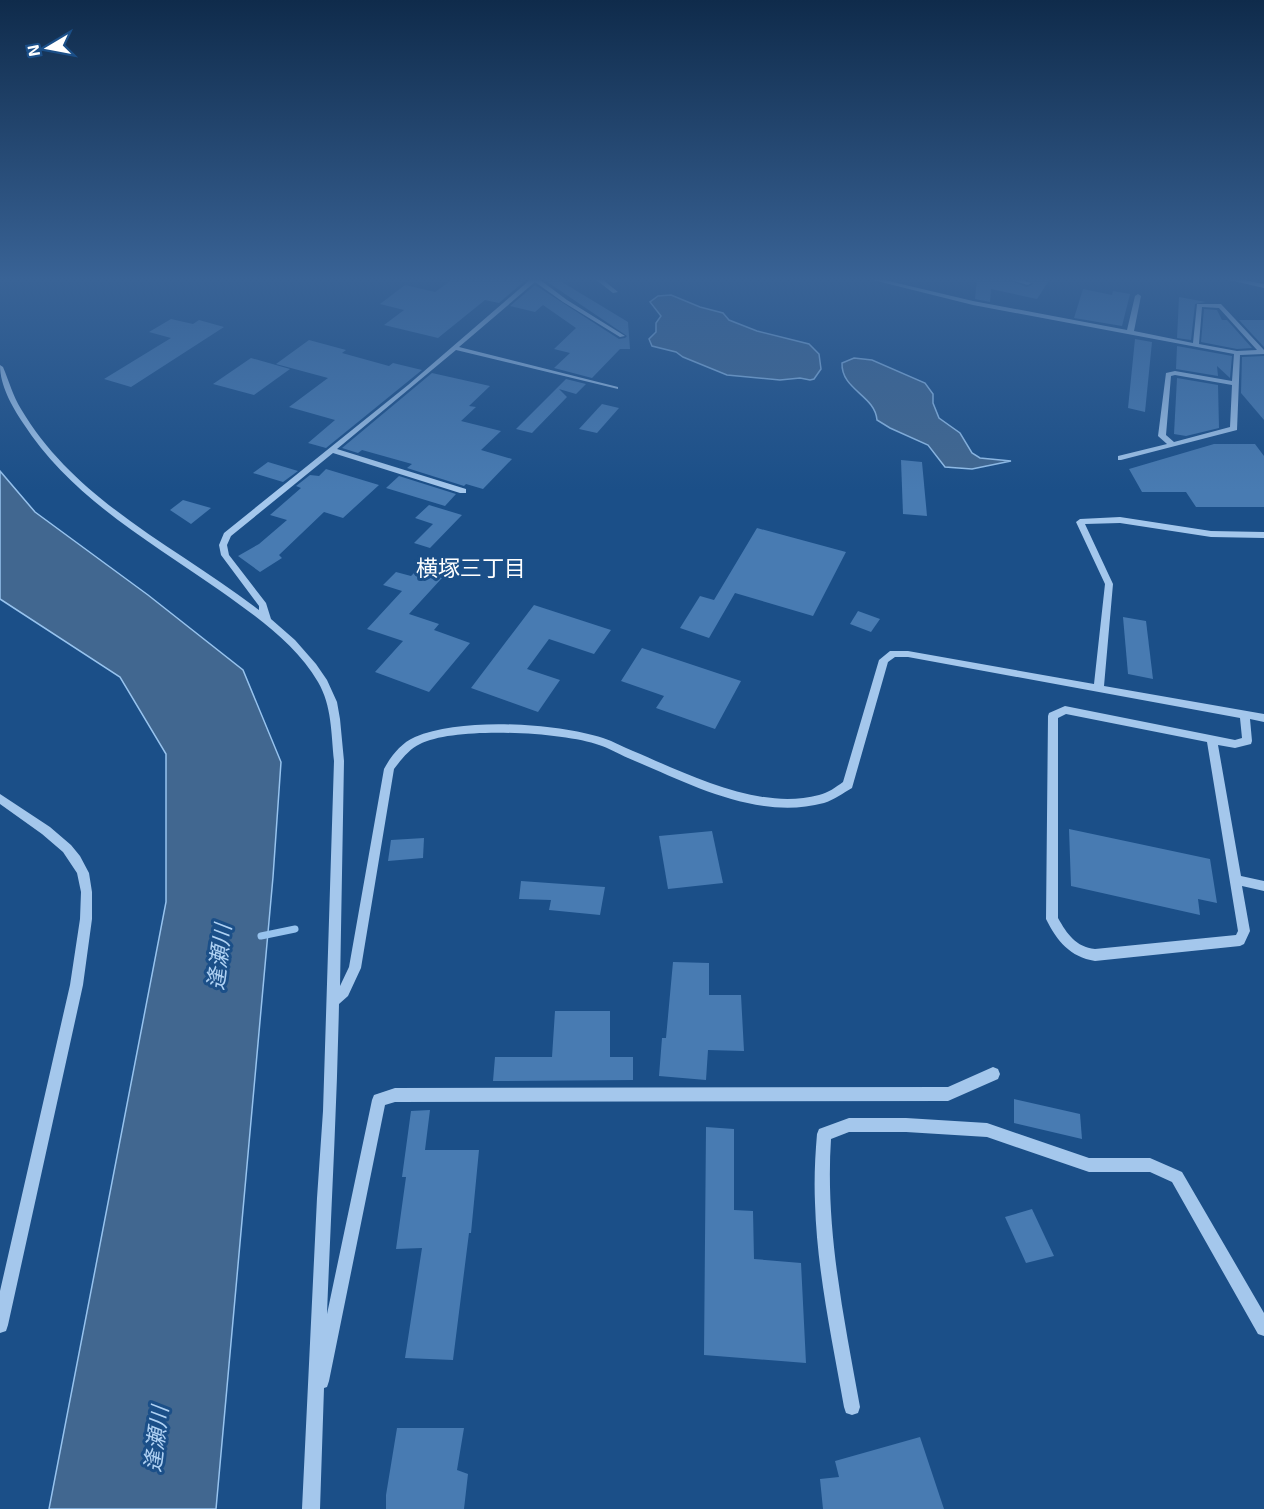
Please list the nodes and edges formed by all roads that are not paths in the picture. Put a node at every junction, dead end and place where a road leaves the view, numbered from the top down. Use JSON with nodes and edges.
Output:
{"nodes":[{"id":1,"x":453,"y":349,"type":"edge"},
{"id":2,"x":461,"y":349,"type":"edge"},
{"id":3,"x":1219,"y":349,"type":"edge"},
{"id":4,"x":1237,"y":353,"type":"junction"},
{"id":5,"x":1261,"y":353,"type":"edge"},
{"id":6,"x":1264,"y":361,"type":"edge"},
{"id":7,"x":0,"y":367,"type":"edge"},
{"id":8,"x":1236,"y":384,"type":"junction"},
{"id":9,"x":616,"y":388,"type":"dead end"},
{"id":10,"x":1172,"y":444,"type":"junction"},
{"id":11,"x":332,"y":450,"type":"junction"},
{"id":12,"x":1121,"y":458,"type":"dead end"},
{"id":13,"x":463,"y":491,"type":"dead end"},
{"id":14,"x":1264,"y":535,"type":"edge"},
{"id":15,"x":266,"y":619,"type":"junction"},
{"id":16,"x":1099,"y":688,"type":"junction"},
{"id":17,"x":1245,"y":714,"type":"junction"},
{"id":18,"x":1264,"y":718,"type":"edge"},
{"id":19,"x":1212,"y":740,"type":"junction"},
{"id":20,"x":0,"y":798,"type":"edge"},
{"id":21,"x":1236,"y":880,"type":"junction"},
{"id":22,"x":1264,"y":886,"type":"edge"},
{"id":23,"x":333,"y":1001,"type":"junction"},
{"id":24,"x":993,"y":1074,"type":"dead end"},
{"id":25,"x":0,"y":1325,"type":"edge"},
{"id":26,"x":1264,"y":1328,"type":"edge"},
{"id":27,"x":852,"y":1407,"type":"dead end"},
{"id":28,"x":315,"y":1411,"type":"junction"},
{"id":29,"x":311,"y":1509,"type":"edge"}],
"edges":[{"from":1,"to":11,"type":"street"},
{"from":2,"to":9,"type":"street"},
{"from":3,"to":4,"type":"street"},
{"from":4,"to":5,"type":"street"},
{"from":4,"to":8,"type":"street"},
{"from":5,"to":6,"type":"street"},
{"from":7,"to":15,"type":"street"},
{"from":8,"to":10,"type":"street"},
{"from":8,"to":10,"type":"street"},
{"from":10,"to":12,"type":"street"},
{"from":11,"to":13,"type":"street"},
{"from":11,"to":15,"type":"street"},
{"from":14,"to":16,"type":"street"},
{"from":15,"to":23,"type":"street"},
{"from":16,"to":17,"type":"street"},
{"from":16,"to":23,"type":"street"},
{"from":17,"to":18,"type":"street"},
{"from":17,"to":19,"type":"street"},
{"from":19,"to":21,"type":"street"},
{"from":19,"to":21,"type":"street"},
{"from":20,"to":25,"type":"street"},
{"from":21,"to":22,"type":"street"},
{"from":23,"to":28,"type":"street"},
{"from":24,"to":28,"type":"street"},
{"from":26,"to":27,"type":"street"},
{"from":28,"to":29,"type":"street"}]}
